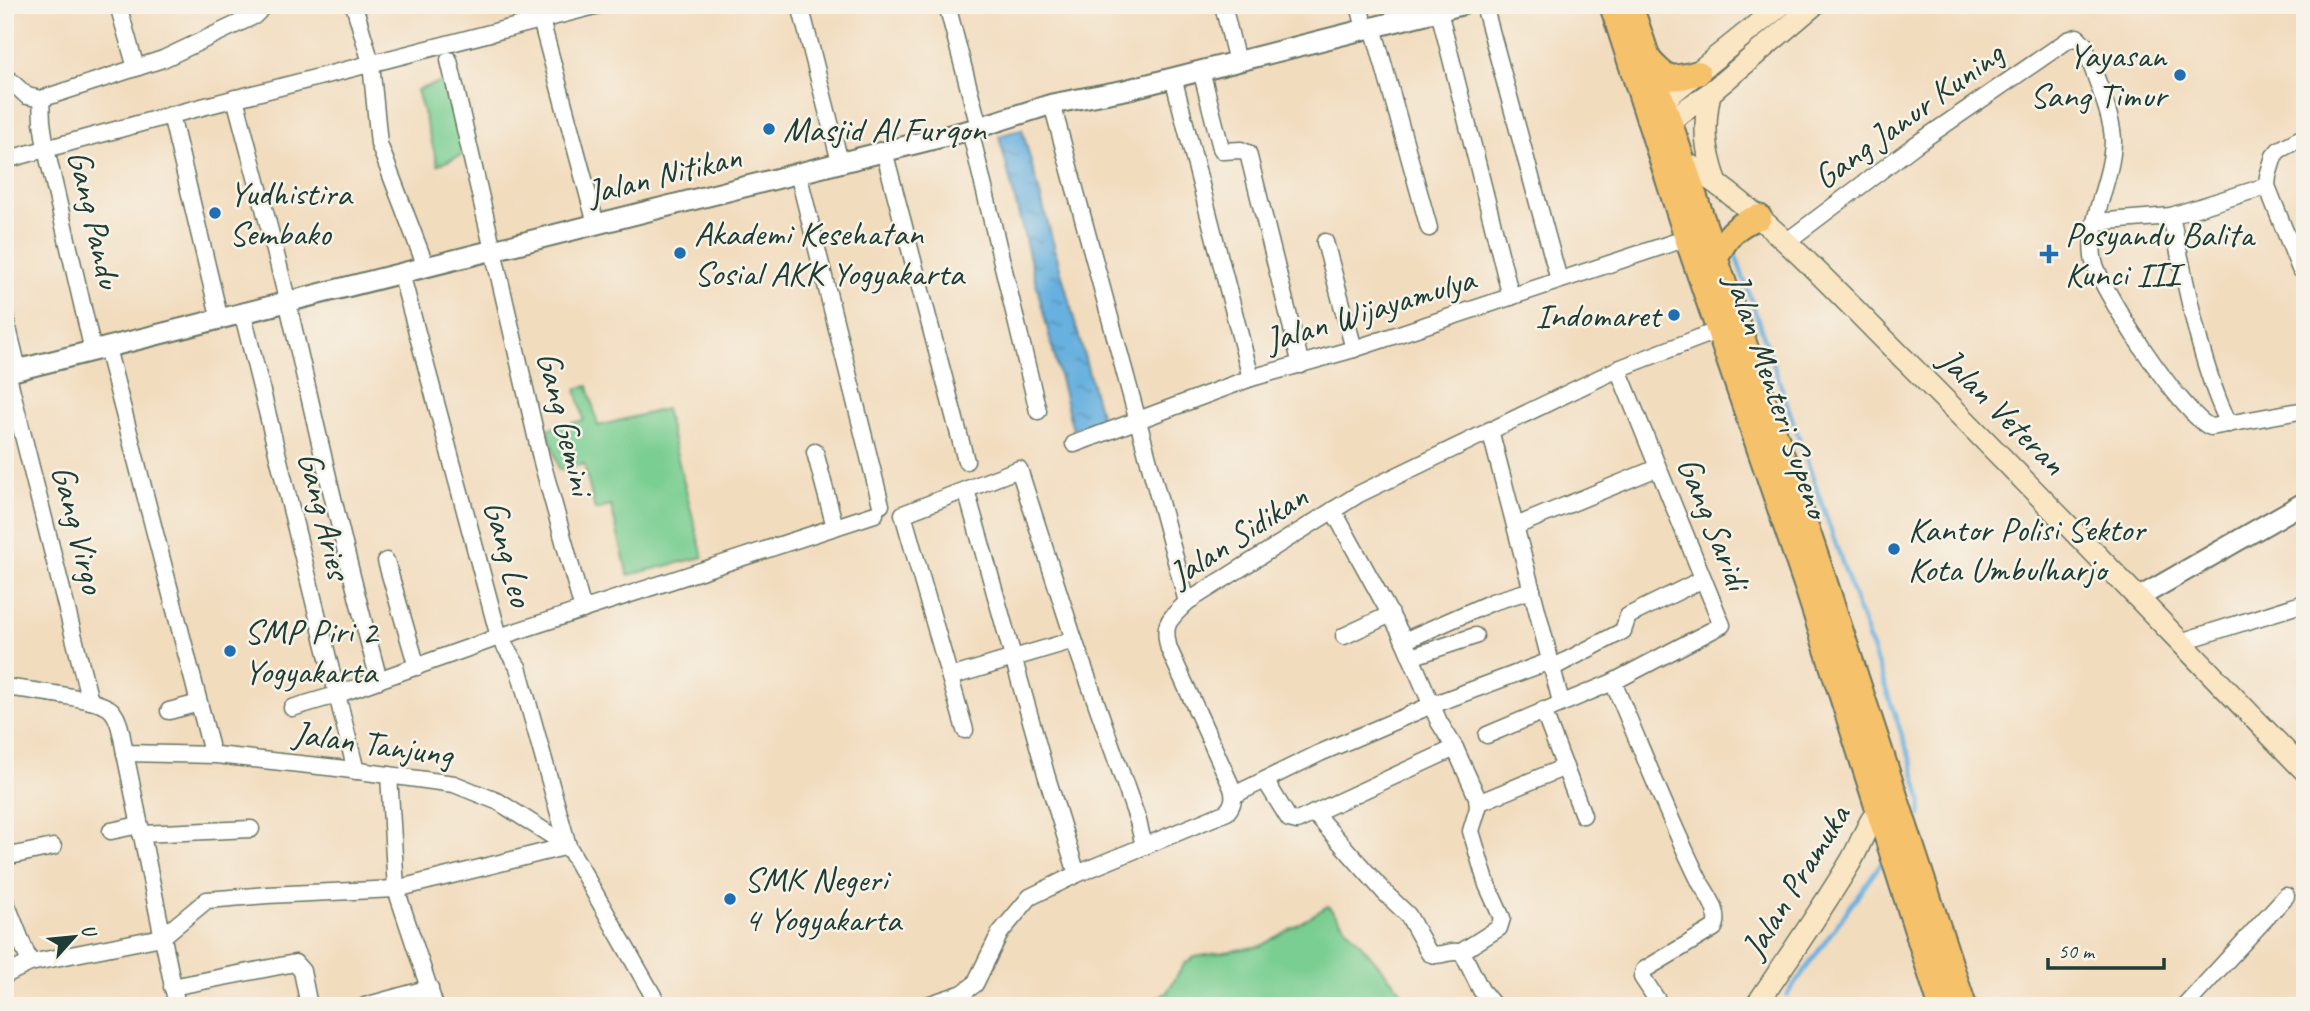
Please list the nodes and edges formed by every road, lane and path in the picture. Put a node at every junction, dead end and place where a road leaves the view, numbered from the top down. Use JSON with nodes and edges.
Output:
{"nodes":[{"id":1,"x":118,"y":5,"type":"edge"},
{"id":2,"x":260,"y":5,"type":"edge"},
{"id":3,"x":354,"y":5,"type":"edge"},
{"id":4,"x":599,"y":5,"type":"edge"},
{"id":5,"x":800,"y":5,"type":"edge"},
{"id":6,"x":947,"y":5,"type":"edge"},
{"id":7,"x":1223,"y":5,"type":"edge"},
{"id":8,"x":1359,"y":5,"type":"edge"},
{"id":9,"x":1461,"y":5,"type":"edge"},
{"id":10,"x":1484,"y":5,"type":"edge"},
{"id":11,"x":1612,"y":5,"type":"edge"},
{"id":12,"x":1630,"y":5,"type":"edge"},
{"id":13,"x":1781,"y":5,"type":"edge"},
{"id":14,"x":1814,"y":5,"type":"edge"},
{"id":15,"x":1439,"y":11,"type":"junction"},
{"id":16,"x":538,"y":13,"type":"edge"},
{"id":17,"x":1369,"y":28,"type":"junction"},
{"id":18,"x":449,"y":60,"type":"dead end"},
{"id":19,"x":1649,"y":60,"type":"junction"},
{"id":20,"x":1237,"y":62,"type":"junction"},
{"id":21,"x":371,"y":63,"type":"junction"},
{"id":22,"x":136,"y":68,"type":"junction"},
{"id":23,"x":1200,"y":70,"type":"junction"},
{"id":24,"x":5,"y":76,"type":"edge"},
{"id":25,"x":1173,"y":77,"type":"junction"},
{"id":26,"x":1704,"y":83,"type":"junction"},
{"id":27,"x":235,"y":98,"type":"junction"},
{"id":28,"x":41,"y":99,"type":"junction"},
{"id":29,"x":1052,"y":104,"type":"junction"},
{"id":30,"x":171,"y":115,"type":"junction"},
{"id":31,"x":1658,"y":116,"type":"junction"},
{"id":32,"x":974,"y":128,"type":"junction"},
{"id":33,"x":2305,"y":136,"type":"edge"},
{"id":34,"x":46,"y":149,"type":"junction"},
{"id":35,"x":884,"y":151,"type":"junction"},
{"id":36,"x":1672,"y":159,"type":"junction"},
{"id":37,"x":5,"y":160,"type":"edge"},
{"id":38,"x":841,"y":162,"type":"junction"},
{"id":39,"x":798,"y":173,"type":"junction"},
{"id":40,"x":1716,"y":181,"type":"junction"},
{"id":41,"x":2267,"y":186,"type":"junction"},
{"id":42,"x":2171,"y":216,"type":"junction"},
{"id":43,"x":1759,"y":217,"type":"junction"},
{"id":44,"x":2095,"y":222,"type":"junction"},
{"id":45,"x":596,"y":224,"type":"junction"},
{"id":46,"x":1429,"y":228,"type":"dead end"},
{"id":47,"x":1687,"y":238,"type":"junction"},
{"id":48,"x":1325,"y":242,"type":"dead end"},
{"id":49,"x":1786,"y":242,"type":"junction"},
{"id":50,"x":493,"y":250,"type":"junction"},
{"id":51,"x":1715,"y":258,"type":"junction"},
{"id":52,"x":426,"y":267,"type":"junction"},
{"id":53,"x":2303,"y":268,"type":"edge"},
{"id":54,"x":401,"y":273,"type":"junction"},
{"id":55,"x":1559,"y":280,"type":"junction"},
{"id":56,"x":2305,"y":285,"type":"edge"},
{"id":57,"x":1511,"y":297,"type":"junction"},
{"id":58,"x":287,"y":303,"type":"junction"},
{"id":59,"x":243,"y":314,"type":"junction"},
{"id":60,"x":5,"y":316,"type":"edge"},
{"id":61,"x":220,"y":320,"type":"junction"},
{"id":62,"x":1718,"y":330,"type":"junction"},
{"id":63,"x":100,"y":349,"type":"junction"},
{"id":64,"x":1354,"y":349,"type":"junction"},
{"id":65,"x":1301,"y":365,"type":"junction"},
{"id":66,"x":1618,"y":369,"type":"junction"},
{"id":67,"x":10,"y":371,"type":"edge"},
{"id":68,"x":1251,"y":378,"type":"junction"},
{"id":69,"x":2305,"y":410,"type":"edge"},
{"id":70,"x":1038,"y":411,"type":"dead end"},
{"id":71,"x":1136,"y":421,"type":"junction"},
{"id":72,"x":2229,"y":424,"type":"junction"},
{"id":73,"x":1490,"y":430,"type":"junction"},
{"id":74,"x":1074,"y":444,"type":"dead end"},
{"id":75,"x":815,"y":452,"type":"dead end"},
{"id":76,"x":966,"y":461,"type":"dead end"},
{"id":77,"x":1657,"y":468,"type":"junction"},
{"id":78,"x":966,"y":490,"type":"junction"},
{"id":79,"x":2305,"y":502,"type":"edge"},
{"id":80,"x":1334,"y":510,"type":"junction"},
{"id":81,"x":1516,"y":526,"type":"junction"},
{"id":82,"x":835,"y":527,"type":"junction"},
{"id":83,"x":386,"y":561,"type":"dead end"},
{"id":84,"x":1703,"y":579,"type":"junction"},
{"id":85,"x":1817,"y":586,"type":"junction"},
{"id":86,"x":1532,"y":590,"type":"junction"},
{"id":87,"x":2137,"y":598,"type":"junction"},
{"id":88,"x":1187,"y":602,"type":"junction"},
{"id":89,"x":2305,"y":603,"type":"edge"},
{"id":90,"x":583,"y":610,"type":"junction"},
{"id":91,"x":1391,"y":614,"type":"junction"},
{"id":92,"x":1344,"y":636,"type":"dead end"},
{"id":93,"x":1475,"y":636,"type":"dead end"},
{"id":94,"x":499,"y":637,"type":"junction"},
{"id":95,"x":1074,"y":640,"type":"junction"},
{"id":96,"x":1404,"y":640,"type":"junction"},
{"id":97,"x":2180,"y":642,"type":"junction"},
{"id":98,"x":1411,"y":657,"type":"junction"},
{"id":99,"x":1013,"y":658,"type":"junction"},
{"id":100,"x":1551,"y":665,"type":"junction"},
{"id":101,"x":417,"y":667,"type":"junction"},
{"id":102,"x":950,"y":677,"type":"junction"},
{"id":103,"x":379,"y":680,"type":"junction"},
{"id":104,"x":1613,"y":682,"type":"junction"},
{"id":105,"x":5,"y":687,"type":"edge"},
{"id":106,"x":336,"y":695,"type":"junction"},
{"id":107,"x":90,"y":701,"type":"junction"},
{"id":108,"x":1561,"y":702,"type":"junction"},
{"id":109,"x":199,"y":703,"type":"junction"},
{"id":110,"x":1432,"y":705,"type":"junction"},
{"id":111,"x":292,"y":708,"type":"dead end"},
{"id":112,"x":1543,"y":710,"type":"junction"},
{"id":113,"x":169,"y":711,"type":"dead end"},
{"id":114,"x":965,"y":730,"type":"dead end"},
{"id":115,"x":1486,"y":735,"type":"dead end"},
{"id":116,"x":210,"y":744,"type":"dead end"},
{"id":117,"x":1455,"y":748,"type":"junction"},
{"id":118,"x":125,"y":753,"type":"junction"},
{"id":119,"x":1565,"y":767,"type":"junction"},
{"id":120,"x":356,"y":771,"type":"junction"},
{"id":121,"x":2305,"y":771,"type":"edge"},
{"id":122,"x":389,"y":775,"type":"junction"},
{"id":123,"x":1265,"y":780,"type":"junction"},
{"id":124,"x":1234,"y":795,"type":"junction"},
{"id":125,"x":1887,"y":801,"type":"junction"},
{"id":126,"x":1478,"y":803,"type":"junction"},
{"id":127,"x":1314,"y":813,"type":"junction"},
{"id":128,"x":1583,"y":815,"type":"dead end"},
{"id":129,"x":140,"y":829,"type":"junction"},
{"id":130,"x":251,"y":830,"type":"dead end"},
{"id":131,"x":111,"y":831,"type":"dead end"},
{"id":132,"x":568,"y":846,"type":"junction"},
{"id":133,"x":1144,"y":846,"type":"junction"},
{"id":134,"x":53,"y":847,"type":"dead end"},
{"id":135,"x":5,"y":857,"type":"edge"},
{"id":136,"x":1077,"y":874,"type":"junction"},
{"id":137,"x":396,"y":889,"type":"junction"},
{"id":138,"x":2286,"y":897,"type":"dead end"},
{"id":139,"x":5,"y":900,"type":"edge"},
{"id":140,"x":162,"y":937,"type":"junction"},
{"id":141,"x":1461,"y":952,"type":"junction"},
{"id":142,"x":30,"y":963,"type":"junction"},
{"id":143,"x":5,"y":975,"type":"edge"},
{"id":144,"x":172,"y":986,"type":"junction"},
{"id":145,"x":429,"y":988,"type":"junction"},
{"id":146,"x":951,"y":1001,"type":"edge"},
{"id":147,"x":177,"y":1006,"type":"edge"},
{"id":148,"x":309,"y":1006,"type":"edge"},
{"id":149,"x":365,"y":1006,"type":"edge"},
{"id":150,"x":435,"y":1006,"type":"edge"},
{"id":151,"x":659,"y":1006,"type":"edge"},
{"id":152,"x":925,"y":1006,"type":"edge"},
{"id":153,"x":1494,"y":1006,"type":"edge"},
{"id":154,"x":1661,"y":1006,"type":"edge"},
{"id":155,"x":1756,"y":1006,"type":"edge"},
{"id":156,"x":1941,"y":1006,"type":"edge"},
{"id":157,"x":1964,"y":1006,"type":"edge"},
{"id":158,"x":2185,"y":1006,"type":"edge"}],
"edges":[{"from":1,"to":22,"type":"street"},
{"from":2,"to":22,"type":"street"},
{"from":3,"to":21,"type":"street"},
{"from":4,"to":16,"type":"street"},
{"from":5,"to":38,"type":"street"},
{"from":6,"to":32,"type":"street"},
{"from":7,"to":20,"type":"street"},
{"from":8,"to":17,"type":"street"},
{"from":9,"to":15,"type":"street","name":"Jalan Nitikan"},
{"from":10,"to":55,"type":"street"},
{"from":11,"to":31,"type":"main road","name":"Jalan Menteri Supeno"},
{"from":12,"to":19,"type":"main road","name":"Jalan Menteri Supeno"},
{"from":13,"to":26,"type":"main road"},
{"from":14,"to":26,"type":"main road"},
{"from":15,"to":17,"type":"street","name":"Jalan Nitikan"},
{"from":15,"to":57,"type":"street"},
{"from":16,"to":21,"type":"street"},
{"from":16,"to":45,"type":"street"},
{"from":17,"to":20,"type":"street","name":"Jalan Nitikan"},
{"from":17,"to":46,"type":"street"},
{"from":18,"to":50,"type":"street","name":"Gang Gemini"},
{"from":19,"to":26,"type":"main road"},
{"from":19,"to":31,"type":"main road","name":"Jalan Menteri Supeno"},
{"from":20,"to":23,"type":"street","name":"Jalan Nitikan"},
{"from":21,"to":27,"type":"street"},
{"from":21,"to":52,"type":"street"},
{"from":22,"to":28,"type":"street"},
{"from":23,"to":25,"type":"street","name":"Jalan Nitikan"},
{"from":23,"to":65,"type":"street"},
{"from":24,"to":28,"type":"street"},
{"from":25,"to":29,"type":"street","name":"Jalan Nitikan"},
{"from":25,"to":68,"type":"street"},
{"from":26,"to":31,"type":"main road"},
{"from":26,"to":40,"type":"main road"},
{"from":27,"to":30,"type":"street"},
{"from":27,"to":58,"type":"street"},
{"from":28,"to":34,"type":"street","name":"Gang Pandu"},
{"from":29,"to":32,"type":"street","name":"Jalan Nitikan"},
{"from":29,"to":71,"type":"street"},
{"from":30,"to":34,"type":"street"},
{"from":30,"to":61,"type":"street"},
{"from":31,"to":36,"type":"main road","name":"Jalan Menteri Supeno"},
{"from":32,"to":35,"type":"street","name":"Jalan Nitikan"},
{"from":32,"to":70,"type":"street"},
{"from":33,"to":41,"type":"street"},
{"from":34,"to":37,"type":"street"},
{"from":34,"to":63,"type":"street","name":"Gang Pandu"},
{"from":35,"to":38,"type":"street","name":"Jalan Nitikan"},
{"from":35,"to":76,"type":"street"},
{"from":36,"to":40,"type":"main road","name":"Jalan Veteran"},
{"from":36,"to":47,"type":"main road","name":"Jalan Menteri Supeno"},
{"from":36,"to":51,"type":"main road","name":"Jalan Menteri Supeno"},
{"from":38,"to":39,"type":"street","name":"Jalan Nitikan"},
{"from":39,"to":45,"type":"street","name":"Jalan Nitikan"},
{"from":39,"to":82,"type":"street"},
{"from":40,"to":43,"type":"main road","name":"Jalan Veteran"},
{"from":41,"to":42,"type":"street"},
{"from":41,"to":53,"type":"street"},
{"from":42,"to":44,"type":"street"},
{"from":42,"to":72,"type":"street"},
{"from":43,"to":49,"type":"main road","name":"Jalan Veteran"},
{"from":43,"to":51,"type":"main road"},
{"from":44,"to":49,"type":"street","name":"Gang Janur Kuning"},
{"from":44,"to":72,"type":"street","name":"Gang Janur Kuning"},
{"from":45,"to":50,"type":"street","name":"Jalan Nitikan"},
{"from":47,"to":55,"type":"street","name":"Jalan Wijayamulya"},
{"from":47,"to":62,"type":"main road","name":"Jalan Menteri Supeno"},
{"from":48,"to":64,"type":"street"},
{"from":49,"to":87,"type":"main road","name":"Jalan Veteran"},
{"from":50,"to":52,"type":"street","name":"Jalan Nitikan"},
{"from":50,"to":90,"type":"street","name":"Gang Gemini"},
{"from":51,"to":85,"type":"main road","name":"Jalan Menteri Supeno"},
{"from":52,"to":54,"type":"street","name":"Jalan Nitikan"},
{"from":53,"to":56,"type":"street"},
{"from":54,"to":58,"type":"street","name":"Jalan Nitikan"},
{"from":54,"to":94,"type":"street","name":"Gang Leo"},
{"from":55,"to":57,"type":"street","name":"Jalan Wijayamulya"},
{"from":57,"to":64,"type":"street","name":"Jalan Wijayamulya"},
{"from":58,"to":59,"type":"street","name":"Jalan Nitikan"},
{"from":58,"to":103,"type":"street"},
{"from":59,"to":61,"type":"street","name":"Jalan Nitikan"},
{"from":59,"to":106,"type":"street","name":"Gang Aries"},
{"from":60,"to":67,"type":"street","name":"Gang Virgo"},
{"from":61,"to":63,"type":"street","name":"Jalan Nitikan"},
{"from":62,"to":66,"type":"street","name":"Jalan Sidikan"},
{"from":62,"to":85,"type":"main road","name":"Jalan Menteri Supeno"},
{"from":63,"to":67,"type":"street","name":"Jalan Nitikan"},
{"from":63,"to":109,"type":"street","name":"Gang Pandu"},
{"from":64,"to":65,"type":"street","name":"Jalan Wijayamulya"},
{"from":65,"to":68,"type":"street","name":"Jalan Wijayamulya"},
{"from":66,"to":73,"type":"street","name":"Jalan Sidikan"},
{"from":66,"to":77,"type":"street","name":"Gang Saridi"},
{"from":67,"to":107,"type":"street","name":"Gang Virgo"},
{"from":68,"to":71,"type":"street","name":"Jalan Wijayamulya"},
{"from":69,"to":72,"type":"street","name":"Gang Janur Kuning"},
{"from":71,"to":74,"type":"street","name":"Jalan Wijayamulya"},
{"from":71,"to":88,"type":"street"},
{"from":73,"to":80,"type":"street","name":"Jalan Sidikan"},
{"from":73,"to":81,"type":"street"},
{"from":75,"to":82,"type":"street"},
{"from":77,"to":81,"type":"street"},
{"from":77,"to":84,"type":"street","name":"Gang Saridi"},
{"from":78,"to":95,"type":"street"},
{"from":78,"to":99,"type":"street"},
{"from":78,"to":102,"type":"street"},
{"from":79,"to":87,"type":"street"},
{"from":80,"to":88,"type":"street","name":"Jalan Sidikan"},
{"from":80,"to":91,"type":"street"},
{"from":81,"to":86,"type":"street"},
{"from":82,"to":90,"type":"street"},
{"from":83,"to":101,"type":"street"},
{"from":84,"to":100,"type":"street"},
{"from":84,"to":104,"type":"street","name":"Gang Saridi"},
{"from":85,"to":125,"type":"main road","name":"Jalan Menteri Supeno"},
{"from":86,"to":96,"type":"street"},
{"from":86,"to":100,"type":"street"},
{"from":87,"to":97,"type":"main road","name":"Jalan Veteran"},
{"from":88,"to":124,"type":"street","name":"Jalan Sidikan"},
{"from":89,"to":97,"type":"street"},
{"from":90,"to":94,"type":"street"},
{"from":91,"to":92,"type":"street"},
{"from":91,"to":96,"type":"street"},
{"from":93,"to":98,"type":"street"},
{"from":94,"to":101,"type":"street"},
{"from":94,"to":132,"type":"street","name":"Gang Leo"},
{"from":95,"to":99,"type":"street"},
{"from":95,"to":133,"type":"street"},
{"from":96,"to":98,"type":"street"},
{"from":97,"to":121,"type":"main road","name":"Jalan Veteran"},
{"from":98,"to":110,"type":"street"},
{"from":99,"to":102,"type":"street"},
{"from":99,"to":136,"type":"street"},
{"from":100,"to":108,"type":"street"},
{"from":100,"to":110,"type":"street"},
{"from":101,"to":103,"type":"street"},
{"from":102,"to":114,"type":"street"},
{"from":103,"to":106,"type":"street"},
{"from":104,"to":108,"type":"street"},
{"from":104,"to":154,"type":"street"},
{"from":105,"to":107,"type":"street"},
{"from":106,"to":111,"type":"street"},
{"from":106,"to":120,"type":"street","name":"Gang Aries"},
{"from":107,"to":118,"type":"street"},
{"from":108,"to":112,"type":"street"},
{"from":109,"to":113,"type":"street"},
{"from":109,"to":116,"type":"street","name":"Gang Pandu"},
{"from":110,"to":117,"type":"street"},
{"from":110,"to":123,"type":"street"},
{"from":112,"to":115,"type":"street"},
{"from":112,"to":119,"type":"street"},
{"from":117,"to":126,"type":"street"},
{"from":117,"to":127,"type":"street"},
{"from":118,"to":120,"type":"street","name":"Jalan Tanjung"},
{"from":118,"to":129,"type":"street"},
{"from":119,"to":126,"type":"street"},
{"from":119,"to":128,"type":"street"},
{"from":120,"to":122,"type":"street","name":"Jalan Tanjung"},
{"from":122,"to":132,"type":"street","name":"Jalan Tanjung"},
{"from":122,"to":137,"type":"street"},
{"from":123,"to":124,"type":"street"},
{"from":123,"to":127,"type":"street"},
{"from":124,"to":133,"type":"street"},
{"from":125,"to":155,"type":"main road","name":"Jalan Pramuka"},
{"from":125,"to":156,"type":"main road"},
{"from":125,"to":157,"type":"main road"},
{"from":126,"to":141,"type":"street"},
{"from":127,"to":141,"type":"street"},
{"from":129,"to":130,"type":"street"},
{"from":129,"to":131,"type":"street"},
{"from":129,"to":140,"type":"street"},
{"from":132,"to":137,"type":"street"},
{"from":132,"to":151,"type":"street","name":"Jalan Tanjung"},
{"from":133,"to":136,"type":"street"},
{"from":134,"to":135,"type":"street"},
{"from":136,"to":146,"type":"street"},
{"from":137,"to":140,"type":"street"},
{"from":137,"to":145,"type":"street"},
{"from":138,"to":158,"type":"street"},
{"from":139,"to":142,"type":"street"},
{"from":140,"to":142,"type":"street"},
{"from":140,"to":144,"type":"street"},
{"from":141,"to":153,"type":"street"},
{"from":142,"to":143,"type":"street"},
{"from":144,"to":147,"type":"street"},
{"from":144,"to":148,"type":"street"},
{"from":145,"to":149,"type":"street"},
{"from":145,"to":150,"type":"street"},
{"from":146,"to":152,"type":"street"}]}
